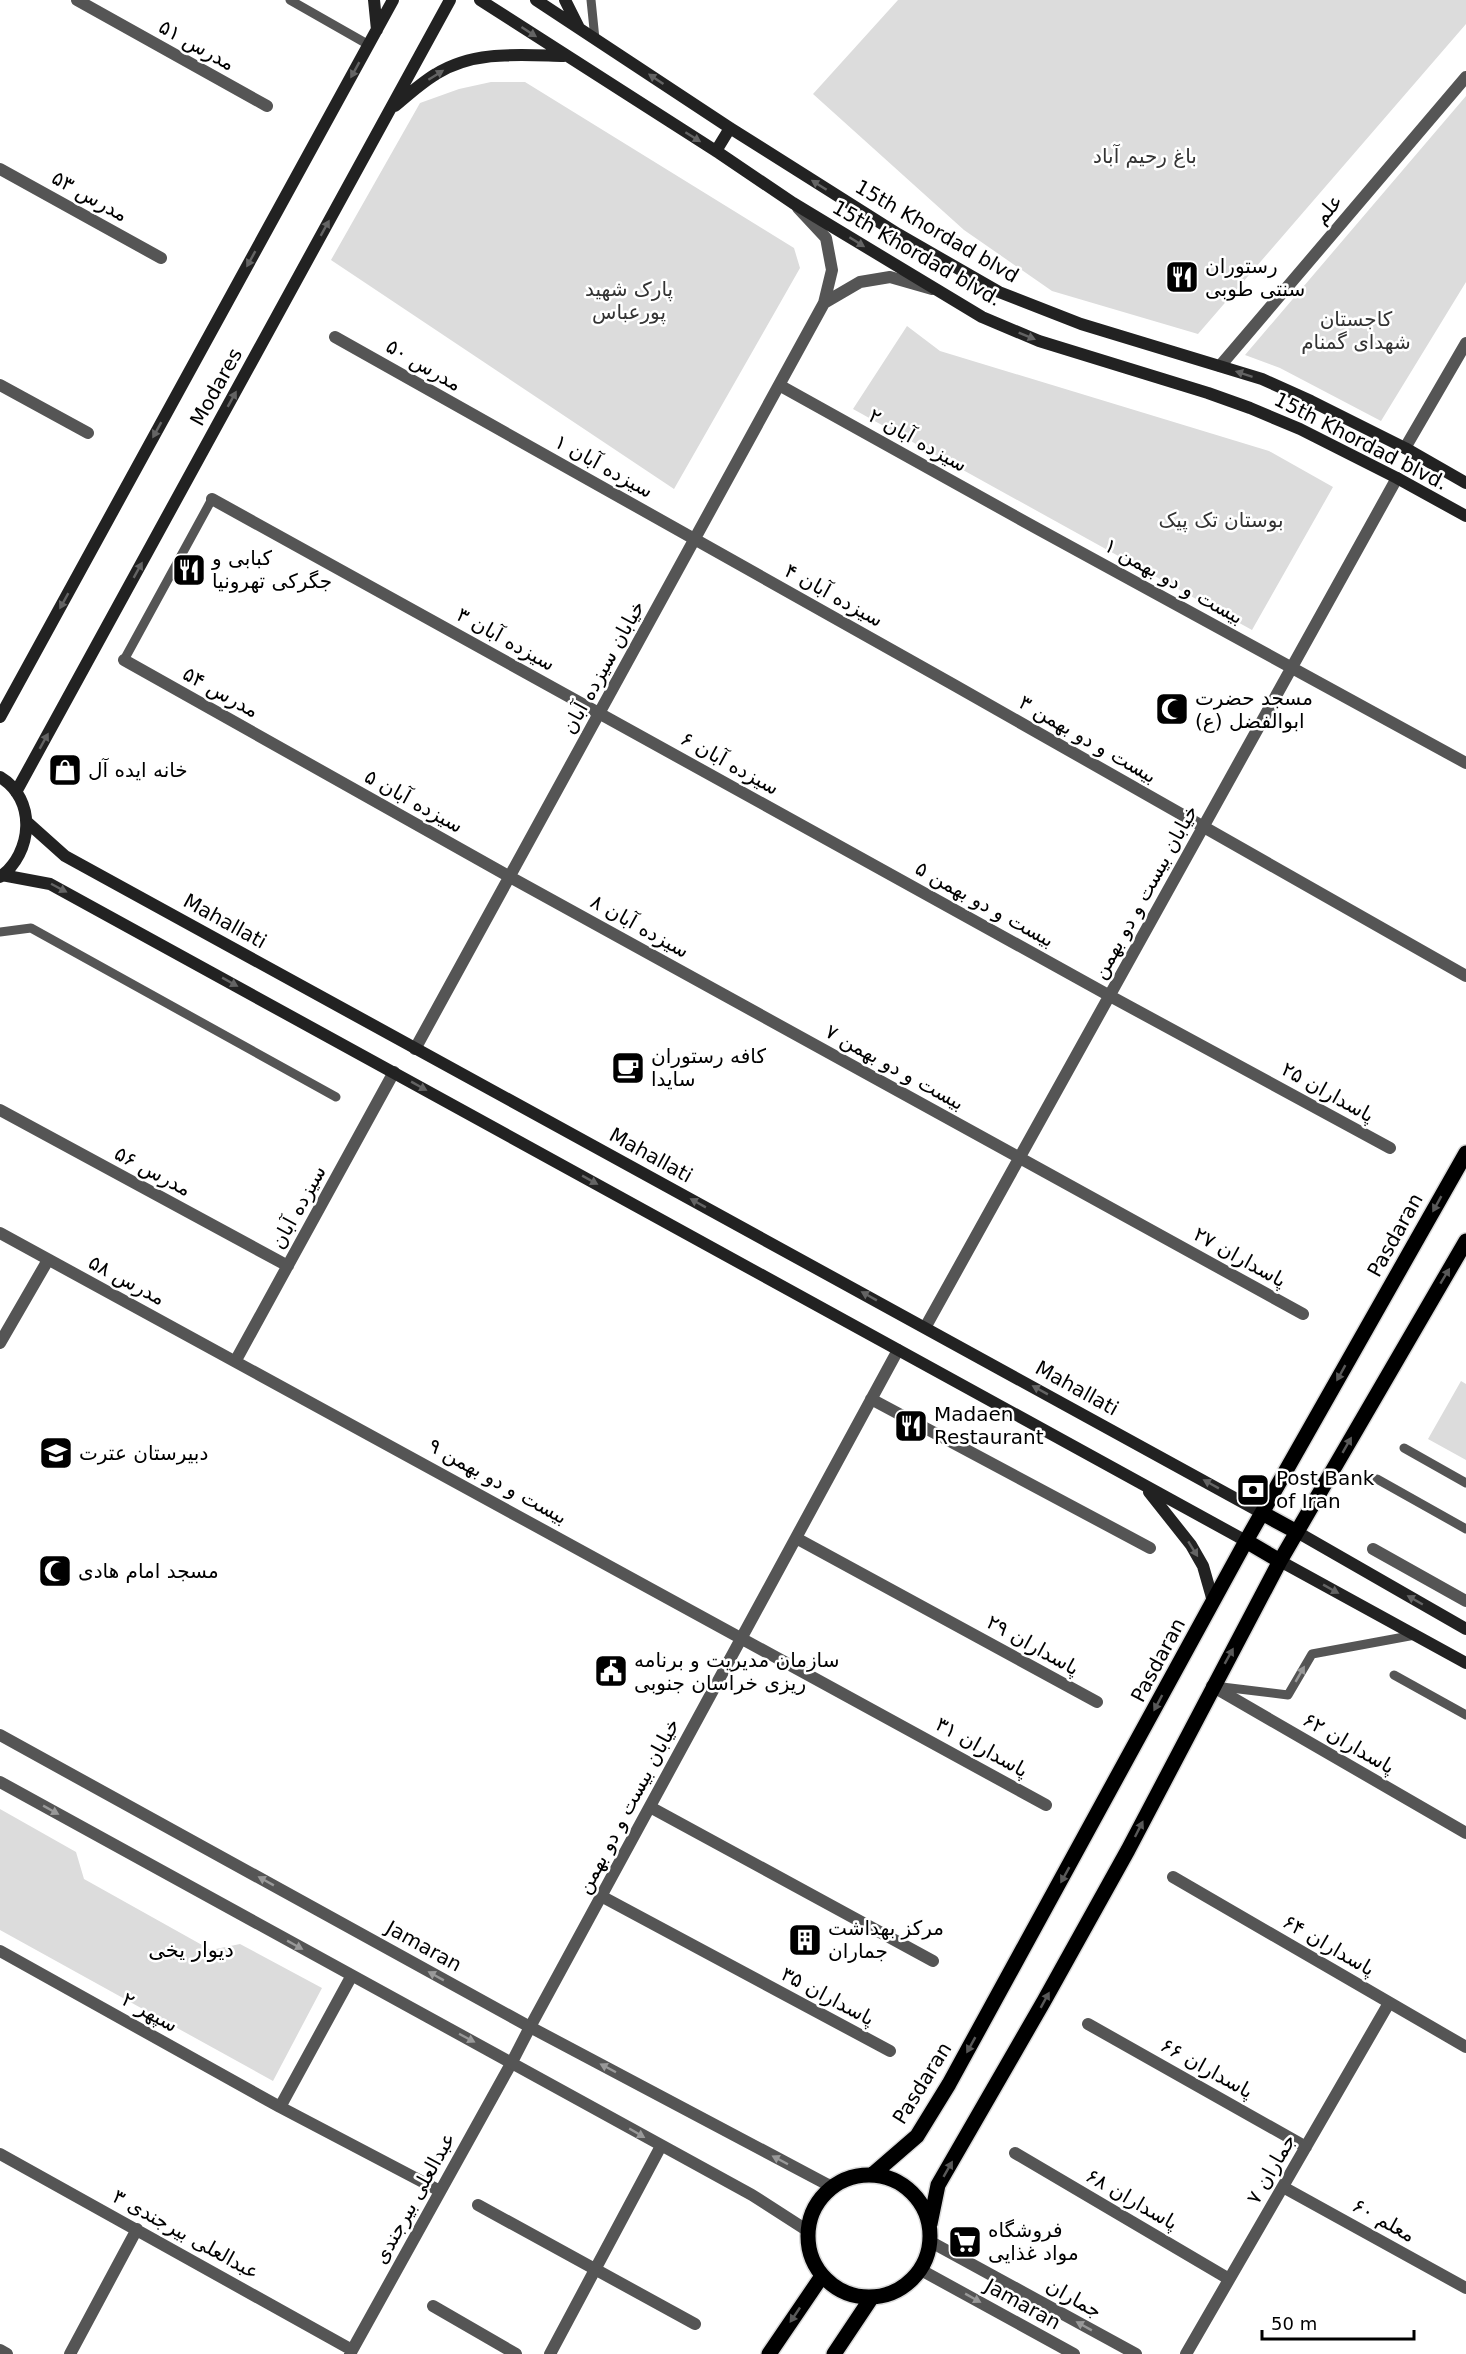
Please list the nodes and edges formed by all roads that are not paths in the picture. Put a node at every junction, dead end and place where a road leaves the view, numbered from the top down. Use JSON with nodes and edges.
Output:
{"nodes":[{"id":1,"x":76,"y":0,"type":"edge"},
{"id":2,"x":290,"y":0,"type":"edge"},
{"id":3,"x":374,"y":0,"type":"edge"},
{"id":4,"x":393,"y":0,"type":"edge"},
{"id":5,"x":450,"y":0,"type":"edge"},
{"id":6,"x":480,"y":0,"type":"edge"},
{"id":7,"x":536,"y":0,"type":"edge"},
{"id":8,"x":565,"y":0,"type":"edge"},
{"id":9,"x":591,"y":0,"type":"edge"},
{"id":10,"x":580,"y":29,"type":"junction"},
{"id":11,"x":377,"y":30,"type":"junction"},
{"id":12,"x":595,"y":39,"type":"junction"},
{"id":13,"x":369,"y":45,"type":"junction"},
{"id":14,"x":566,"y":56,"type":"junction"},
{"id":15,"x":1466,"y":77,"type":"edge"},
{"id":16,"x":267,"y":106,"type":"dead end"},
{"id":17,"x":389,"y":110,"type":"junction"},
{"id":18,"x":730,"y":128,"type":"junction"},
{"id":19,"x":716,"y":151,"type":"junction"},
{"id":20,"x":0,"y":169,"type":"edge"},
{"id":21,"x":793,"y":203,"type":"junction"},
{"id":22,"x":161,"y":258,"type":"dead end"},
{"id":23,"x":933,"y":289,"type":"junction"},
{"id":24,"x":824,"y":303,"type":"junction"},
{"id":25,"x":335,"y":338,"type":"dead end"},
{"id":26,"x":1466,"y":343,"type":"edge"},
{"id":27,"x":1220,"y":366,"type":"junction"},
{"id":28,"x":0,"y":385,"type":"edge"},
{"id":29,"x":779,"y":385,"type":"junction"},
{"id":30,"x":493,"y":427,"type":"joint"},
{"id":31,"x":88,"y":433,"type":"dead end"},
{"id":32,"x":1405,"y":448,"type":"junction"},
{"id":33,"x":1397,"y":477,"type":"junction"},
{"id":34,"x":1466,"y":483,"type":"edge"},
{"id":35,"x":212,"y":498,"type":"joint"},
{"id":36,"x":1466,"y":516,"type":"edge"},
{"id":37,"x":1038,"y":530,"type":"joint"},
{"id":38,"x":695,"y":539,"type":"junction"},
{"id":39,"x":124,"y":660,"type":"joint"},
{"id":40,"x":1292,"y":667,"type":"junction"},
{"id":41,"x":954,"y":685,"type":"joint"},
{"id":42,"x":600,"y":713,"type":"junction"},
{"id":43,"x":0,"y":717,"type":"edge"},
{"id":44,"x":300,"y":759,"type":"joint"},
{"id":45,"x":1466,"y":763,"type":"edge"},
{"id":46,"x":0,"y":777,"type":"edge"},
{"id":47,"x":16,"y":792,"type":"junction"},
{"id":48,"x":27,"y":822,"type":"junction"},
{"id":49,"x":1203,"y":827,"type":"junction"},
{"id":50,"x":842,"y":847,"type":"joint"},
{"id":51,"x":1,"y":876,"type":"edge"},
{"id":52,"x":510,"y":877,"type":"junction"},
{"id":53,"x":0,"y":932,"type":"edge"},
{"id":54,"x":1466,"y":976,"type":"edge"},
{"id":55,"x":1110,"y":996,"type":"junction"},
{"id":56,"x":752,"y":1011,"type":"joint"},
{"id":57,"x":415,"y":1049,"type":"junction"},
{"id":58,"x":1247,"y":1070,"type":"joint"},
{"id":59,"x":394,"y":1072,"type":"junction"},
{"id":60,"x":336,"y":1097,"type":"dead end"},
{"id":61,"x":0,"y":1110,"type":"edge"},
{"id":62,"x":1390,"y":1148,"type":"dead end"},
{"id":63,"x":1466,"y":1153,"type":"edge"},
{"id":64,"x":1019,"y":1158,"type":"junction"},
{"id":65,"x":0,"y":1233,"type":"edge"},
{"id":66,"x":1159,"y":1235,"type":"joint"},
{"id":67,"x":1466,"y":1241,"type":"edge"},
{"id":68,"x":48,"y":1260,"type":"junction"},
{"id":69,"x":288,"y":1266,"type":"junction"},
{"id":70,"x":1303,"y":1314,"type":"dead end"},
{"id":71,"x":926,"y":1326,"type":"junction"},
{"id":72,"x":0,"y":1342,"type":"edge"},
{"id":73,"x":898,"y":1350,"type":"junction"},
{"id":74,"x":236,"y":1360,"type":"junction"},
{"id":75,"x":871,"y":1399,"type":"junction"},
{"id":76,"x":1404,"y":1448,"type":"dead end"},
{"id":77,"x":1377,"y":1479,"type":"dead end"},
{"id":78,"x":1466,"y":1483,"type":"edge"},
{"id":79,"x":1145,"y":1486,"type":"junction"},
{"id":80,"x":1262,"y":1513,"type":"junction"},
{"id":81,"x":1466,"y":1529,"type":"edge"},
{"id":82,"x":1297,"y":1532,"type":"junction"},
{"id":83,"x":796,"y":1538,"type":"junction"},
{"id":84,"x":1246,"y":1541,"type":"junction"},
{"id":85,"x":1150,"y":1548,"type":"dead end"},
{"id":86,"x":1372,"y":1549,"type":"dead end"},
{"id":87,"x":1280,"y":1561,"type":"junction"},
{"id":88,"x":1213,"y":1601,"type":"junction"},
{"id":89,"x":1466,"y":1601,"type":"edge"},
{"id":90,"x":1466,"y":1629,"type":"edge"},
{"id":91,"x":1416,"y":1635,"type":"junction"},
{"id":92,"x":742,"y":1637,"type":"junction"},
{"id":93,"x":1466,"y":1663,"type":"edge"},
{"id":94,"x":1394,"y":1675,"type":"dead end"},
{"id":95,"x":1212,"y":1686,"type":"junction"},
{"id":96,"x":1096,"y":1702,"type":"dead end"},
{"id":97,"x":1466,"y":1715,"type":"edge"},
{"id":98,"x":898,"y":1723,"type":"joint"},
{"id":99,"x":0,"y":1735,"type":"edge"},
{"id":100,"x":0,"y":1782,"type":"edge"},
{"id":101,"x":1046,"y":1805,"type":"dead end"},
{"id":102,"x":650,"y":1807,"type":"junction"},
{"id":103,"x":1466,"y":1833,"type":"edge"},
{"id":104,"x":1173,"y":1876,"type":"dead end"},
{"id":105,"x":601,"y":1896,"type":"junction"},
{"id":106,"x":0,"y":1951,"type":"edge"},
{"id":107,"x":933,"y":1961,"type":"dead end"},
{"id":108,"x":351,"y":1977,"type":"junction"},
{"id":109,"x":1389,"y":2003,"type":"junction"},
{"id":110,"x":1088,"y":2024,"type":"dead end"},
{"id":111,"x":530,"y":2027,"type":"junction"},
{"id":112,"x":1466,"y":2047,"type":"edge"},
{"id":113,"x":890,"y":2051,"type":"dead end"},
{"id":114,"x":512,"y":2062,"type":"junction"},
{"id":115,"x":280,"y":2107,"type":"junction"},
{"id":116,"x":661,"y":2146,"type":"junction"},
{"id":117,"x":1306,"y":2147,"type":"junction"},
{"id":118,"x":1015,"y":2153,"type":"dead end"},
{"id":119,"x":0,"y":2154,"type":"edge"},
{"id":120,"x":872,"y":2175,"type":"junction"},
{"id":121,"x":832,"y":2187,"type":"junction"},
{"id":122,"x":1283,"y":2187,"type":"junction"},
{"id":123,"x":440,"y":2192,"type":"junction"},
{"id":124,"x":478,"y":2205,"type":"dead end"},
{"id":125,"x":930,"y":2224,"type":"junction"},
{"id":126,"x":137,"y":2229,"type":"junction"},
{"id":127,"x":808,"y":2231,"type":"junction"},
{"id":128,"x":931,"y":2242,"type":"junction"},
{"id":129,"x":596,"y":2269,"type":"junction"},
{"id":130,"x":921,"y":2270,"type":"junction"},
{"id":131,"x":822,"y":2276,"type":"junction"},
{"id":132,"x":1229,"y":2279,"type":"junction"},
{"id":133,"x":1466,"y":2288,"type":"edge"},
{"id":134,"x":872,"y":2297,"type":"junction"},
{"id":135,"x":433,"y":2306,"type":"dead end"},
{"id":136,"x":695,"y":2324,"type":"dead end"},
{"id":137,"x":0,"y":2350,"type":"edge"},
{"id":138,"x":351,"y":2352,"type":"edge"},
{"id":139,"x":7,"y":2354,"type":"edge"},
{"id":140,"x":70,"y":2354,"type":"edge"},
{"id":141,"x":516,"y":2354,"type":"edge"},
{"id":142,"x":550,"y":2354,"type":"edge"},
{"id":143,"x":769,"y":2354,"type":"edge"},
{"id":144,"x":834,"y":2354,"type":"edge"},
{"id":145,"x":1074,"y":2354,"type":"edge"},
{"id":146,"x":1136,"y":2354,"type":"edge"},
{"id":147,"x":1186,"y":2354,"type":"edge"}],
"edges":[{"from":1,"to":16,"type":"street","name":"مدرس ۵۱"},
{"from":2,"to":13,"type":"lane"},
{"from":3,"to":11,"type":"main road"},
{"from":4,"to":11,"type":"main road","name":"Modares"},
{"from":5,"to":17,"type":"main road","name":"Modares"},
{"from":6,"to":14,"type":"main road","name":"15th Khordad blvd.","one_way":true},
{"from":7,"to":10,"type":"main road"},
{"from":8,"to":10,"type":"main road"},
{"from":9,"to":12,"type":"lane"},
{"from":10,"to":12,"type":"main road","name":"15th Khordad blvd"},
{"from":11,"to":13,"type":"main road","name":"Modares"},
{"from":18,"to":12,"type":"main road","name":"15th Khordad blvd","one_way":true},
{"from":13,"to":43,"type":"main road","name":"Modares","one_way":true},
{"from":17,"to":14,"type":"main road","one_way":true},
{"from":14,"to":19,"type":"main road","name":"15th Khordad blvd.","one_way":true},
{"from":15,"to":27,"type":"street","name":"علم"},
{"from":47,"to":17,"type":"main road","name":"Modares","one_way":true},
{"from":18,"to":19,"type":"main road"},
{"from":27,"to":18,"type":"main road","name":"15th Khordad blvd","one_way":true},
{"from":19,"to":21,"type":"main road","name":"15th Khordad blvd."},
{"from":20,"to":22,"type":"street","name":"مدرس ۵۳"},
{"from":21,"to":23,"type":"main road","name":"15th Khordad blvd.","one_way":true},
{"from":21,"to":24,"type":"street","name":"خیابان سیزده آبان"},
{"from":23,"to":24,"type":"street"},
{"from":23,"to":33,"type":"main road","name":"15th Khordad blvd.","one_way":true},
{"from":24,"to":29,"type":"street","name":"خیابان سیزده آبان"},
{"from":25,"to":30,"type":"street","name":"مدرس ۵۰"},
{"from":26,"to":32,"type":"street"},
{"from":32,"to":27,"type":"main road","name":"15th Khordad blvd","one_way":true},
{"from":28,"to":31,"type":"street"},
{"from":29,"to":37,"type":"street","name":"سیزده آبان ۲"},
{"from":29,"to":38,"type":"street","name":"خیابان سیزده آبان"},
{"from":30,"to":38,"type":"street","name":"سیزده آبان ۱"},
{"from":32,"to":34,"type":"main road","name":"15th Khordad blvd"},
{"from":33,"to":36,"type":"main road","name":"15th Khordad blvd."},
{"from":33,"to":40,"type":"street","name":"خیابان بیست و دو بهمن"},
{"from":35,"to":39,"type":"lane"},
{"from":35,"to":42,"type":"street","name":"سیزده آبان ۳"},
{"from":37,"to":40,"type":"street","name":"بیست و دو بهمن ۱"},
{"from":38,"to":41,"type":"street","name":"سیزده آبان ۴"},
{"from":38,"to":42,"type":"street","name":"خیابان سیزده آبان"},
{"from":39,"to":44,"type":"street","name":"مدرس ۵۴"},
{"from":40,"to":45,"type":"street","name":"بیست و دو بهمن ۱"},
{"from":40,"to":49,"type":"street","name":"خیابان بیست و دو بهمن"},
{"from":41,"to":49,"type":"street","name":"بیست و دو بهمن ۳"},
{"from":42,"to":50,"type":"street","name":"سیزده آبان ۶"},
{"from":42,"to":52,"type":"street","name":"خیابان سیزده آبان"},
{"from":44,"to":52,"type":"street","name":"سیزده آبان ۵"},
{"from":46,"to":47,"type":"main road"},
{"from":47,"to":48,"type":"main road"},
{"from":48,"to":51,"type":"main road"},
{"from":48,"to":57,"type":"main road","name":"Mahallati"},
{"from":49,"to":54,"type":"street","name":"بیست و دو بهمن ۳"},
{"from":49,"to":55,"type":"street","name":"خیابان بیست و دو بهمن"},
{"from":50,"to":55,"type":"street","name":"بیست و دو بهمن ۵"},
{"from":51,"to":59,"type":"main road","one_way":true},
{"from":52,"to":56,"type":"street","name":"سیزده آبان ۸"},
{"from":52,"to":57,"type":"street","name":"خیابان سیزده آبان"},
{"from":53,"to":60,"type":"lane"},
{"from":55,"to":58,"type":"street","name":"بیست و دو بهمن ۵"},
{"from":55,"to":64,"type":"street","name":"خیابان بیست و دو بهمن"},
{"from":56,"to":64,"type":"street","name":"بیست و دو بهمن ۷"},
{"from":71,"to":57,"type":"main road","name":"Mahallati","one_way":true},
{"from":58,"to":62,"type":"street","name":"پاسداران ۲۵"},
{"from":59,"to":69,"type":"street","name":"سیزده آبان"},
{"from":59,"to":73,"type":"main road","one_way":true},
{"from":61,"to":69,"type":"street","name":"مدرس ۵۶"},
{"from":63,"to":80,"type":"main road","name":"Pasdaran","one_way":true},
{"from":64,"to":66,"type":"street","name":"بیست و دو بهمن ۷"},
{"from":64,"to":71,"type":"street","name":"خیابان بیست و دو بهمن"},
{"from":65,"to":68,"type":"street","name":"مدرس ۵۸"},
{"from":66,"to":70,"type":"street","name":"پاسداران ۲۷"},
{"from":82,"to":67,"type":"main road","one_way":true},
{"from":68,"to":72,"type":"street"},
{"from":68,"to":74,"type":"street","name":"مدرس ۵۸"},
{"from":69,"to":74,"type":"street","name":"سیزده آبان"},
{"from":80,"to":71,"type":"main road","name":"Mahallati","one_way":true},
{"from":73,"to":75,"type":"street","name":"خیابان بیست و دو بهمن"},
{"from":73,"to":79,"type":"main road"},
{"from":74,"to":92,"type":"street","name":"بیست و دو بهمن ۹"},
{"from":75,"to":83,"type":"street","name":"خیابان بیست و دو بهمن"},
{"from":75,"to":85,"type":"street"},
{"from":76,"to":78,"type":"lane"},
{"from":77,"to":81,"type":"lane"},
{"from":79,"to":84,"type":"main road"},
{"from":79,"to":88,"type":"main road","one_way":true},
{"from":80,"to":82,"type":"main road"},
{"from":80,"to":84,"type":"main road","name":"Pasdaran"},
{"from":82,"to":87,"type":"main road"},
{"from":90,"to":82,"type":"main road","one_way":true},
{"from":83,"to":92,"type":"street","name":"خیابان بیست و دو بهمن"},
{"from":83,"to":96,"type":"street","name":"پاسداران ۲۹"},
{"from":84,"to":87,"type":"main road"},
{"from":84,"to":88,"type":"main road","name":"Pasdaran"},
{"from":86,"to":89,"type":"street"},
{"from":87,"to":91,"type":"main road","one_way":true},
{"from":95,"to":87,"type":"main road","one_way":true},
{"from":88,"to":120,"type":"main road","name":"Pasdaran","one_way":true},
{"from":91,"to":93,"type":"main road"},
{"from":95,"to":91,"type":"lane","one_way":true},
{"from":92,"to":98,"type":"street","name":"بیست و دو بهمن ۹"},
{"from":92,"to":102,"type":"street","name":"خیابان بیست و دو بهمن"},
{"from":94,"to":97,"type":"lane"},
{"from":95,"to":103,"type":"street","name":"پاسداران ۶۲"},
{"from":125,"to":95,"type":"main road","one_way":true},
{"from":98,"to":101,"type":"street","name":"پاسداران ۳۱"},
{"from":111,"to":99,"type":"street","name":"Jamaran","one_way":true},
{"from":100,"to":108,"type":"street","one_way":true},
{"from":102,"to":105,"type":"street","name":"خیابان بیست و دو بهمن"},
{"from":102,"to":107,"type":"street"},
{"from":104,"to":109,"type":"street","name":"پاسداران ۶۴"},
{"from":105,"to":111,"type":"street","name":"خیابان بیست و دو بهمن"},
{"from":105,"to":113,"type":"street","name":"پاسداران ۳۵"},
{"from":106,"to":115,"type":"street","name":"سپهر ۲"},
{"from":108,"to":114,"type":"street","one_way":true},
{"from":108,"to":115,"type":"street"},
{"from":109,"to":112,"type":"street","name":"پاسداران ۶۴"},
{"from":109,"to":117,"type":"street","name":"جماران ۷"},
{"from":110,"to":117,"type":"street","name":"پاسداران ۶۶"},
{"from":111,"to":114,"type":"street","name":"خیابان بیست و دو بهمن"},
{"from":121,"to":111,"type":"street","name":"Jamaran","one_way":true},
{"from":114,"to":116,"type":"street","one_way":true},
{"from":114,"to":123,"type":"street","name":"عبدالعلی بیرجندی"},
{"from":115,"to":123,"type":"street","name":"سپهر ۲"},
{"from":116,"to":127,"type":"street"},
{"from":116,"to":129,"type":"street"},
{"from":117,"to":122,"type":"street","name":"جماران ۷"},
{"from":118,"to":132,"type":"street","name":"پاسداران ۶۸"},
{"from":119,"to":126,"type":"street","name":"عبدالعلی بیرجندی ۳"},
{"from":120,"to":121,"type":"main road"},
{"from":120,"to":125,"type":"main road"},
{"from":121,"to":127,"type":"main road"},
{"from":122,"to":132,"type":"street","name":"جماران ۷"},
{"from":122,"to":133,"type":"street","name":"معلم ۶۰"},
{"from":123,"to":138,"type":"street","name":"عبدالعلی بیرجندی"},
{"from":124,"to":129,"type":"street"},
{"from":125,"to":128,"type":"main road"},
{"from":126,"to":138,"type":"street","name":"عبدالعلی بیرجندی ۳"},
{"from":126,"to":140,"type":"street"},
{"from":127,"to":131,"type":"main road"},
{"from":128,"to":130,"type":"main road"},
{"from":146,"to":128,"type":"street","name":"جماران","one_way":true},
{"from":129,"to":136,"type":"street"},
{"from":129,"to":142,"type":"street"},
{"from":130,"to":134,"type":"main road"},
{"from":130,"to":145,"type":"street","name":"Jamaran","one_way":true},
{"from":131,"to":134,"type":"main road"},
{"from":131,"to":143,"type":"main road","one_way":true},
{"from":132,"to":147,"type":"street","name":"جماران ۷"},
{"from":134,"to":144,"type":"main road"},
{"from":135,"to":141,"type":"street"},
{"from":137,"to":139,"type":"street"}]}
